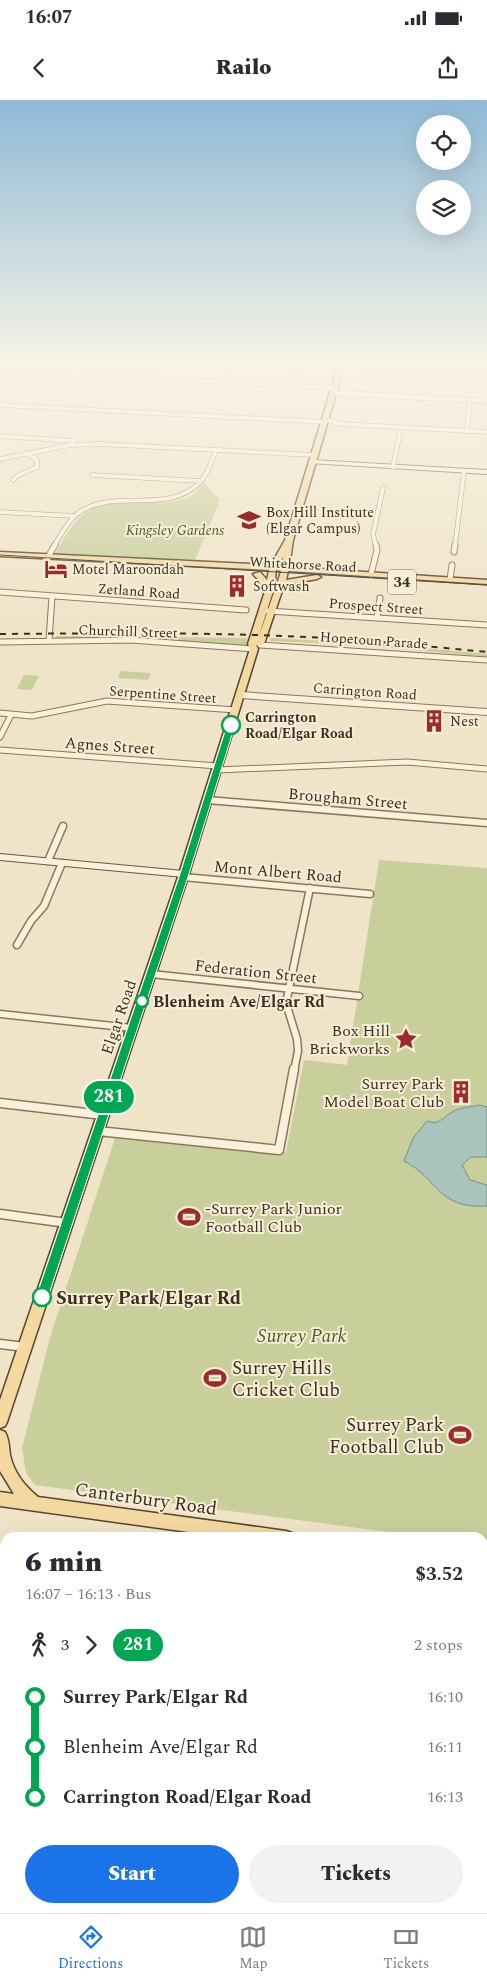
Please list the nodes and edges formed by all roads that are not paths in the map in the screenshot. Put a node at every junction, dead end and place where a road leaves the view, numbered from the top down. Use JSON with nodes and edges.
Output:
{"nodes":[{"id":1,"x":56,"y":448,"type":"edge"},
{"id":2,"x":170,"y":448,"type":"edge"},
{"id":3,"x":316,"y":448,"type":"edge"},
{"id":4,"x":397,"y":448,"type":"edge"},
{"id":5,"x":216,"y":450,"type":"junction"},
{"id":6,"x":27,"y":453,"type":"junction"},
{"id":7,"x":0,"y":459,"type":"edge"},
{"id":8,"x":313,"y":459,"type":"junction"},
{"id":9,"x":393,"y":467,"type":"junction"},
{"id":10,"x":464,"y":471,"type":"junction"},
{"id":11,"x":487,"y":472,"type":"edge"},
{"id":12,"x":92,"y":475,"type":"dead end"},
{"id":13,"x":13,"y":480,"type":"dead end"},
{"id":14,"x":201,"y":481,"type":"junction"},
{"id":15,"x":382,"y":488,"type":"dead end"},
{"id":16,"x":0,"y":512,"type":"edge"},
{"id":17,"x":74,"y":516,"type":"junction"},
{"id":18,"x":289,"y":540,"type":"junction"},
{"id":19,"x":454,"y":552,"type":"dead end"},
{"id":20,"x":0,"y":554,"type":"edge"},
{"id":21,"x":48,"y":557,"type":"junction"},
{"id":22,"x":287,"y":558,"type":"junction"},
{"id":23,"x":119,"y":561,"type":"junction"},
{"id":24,"x":452,"y":565,"type":"dead end"},
{"id":25,"x":273,"y":568,"type":"junction"},
{"id":26,"x":302,"y":569,"type":"junction"},
{"id":27,"x":257,"y":574,"type":"junction"},
{"id":28,"x":372,"y":574,"type":"junction"},
{"id":29,"x":284,"y":575,"type":"junction"},
{"id":30,"x":450,"y":579,"type":"junction"},
{"id":31,"x":487,"y":582,"type":"edge"},
{"id":32,"x":487,"y":587,"type":"edge"},
{"id":33,"x":270,"y":588,"type":"junction"},
{"id":34,"x":0,"y":592,"type":"edge"},
{"id":35,"x":52,"y":596,"type":"junction"},
{"id":36,"x":380,"y":598,"type":"dead end"},
{"id":37,"x":246,"y":610,"type":"dead end"},
{"id":38,"x":267,"y":611,"type":"junction"},
{"id":39,"x":377,"y":618,"type":"junction"},
{"id":40,"x":487,"y":625,"type":"edge"},
{"id":41,"x":49,"y":641,"type":"junction"},
{"id":42,"x":0,"y":642,"type":"edge"},
{"id":43,"x":257,"y":647,"type":"junction"},
{"id":44,"x":487,"y":660,"type":"edge"},
{"id":45,"x":240,"y":695,"type":"junction"},
{"id":46,"x":236,"y":710,"type":"junction"},
{"id":47,"x":487,"y":712,"type":"edge"},
{"id":48,"x":0,"y":713,"type":"edge"},
{"id":49,"x":11,"y":715,"type":"junction"},
{"id":50,"x":0,"y":737,"type":"edge"},
{"id":51,"x":0,"y":750,"type":"edge"},
{"id":52,"x":218,"y":768,"type":"junction"},
{"id":53,"x":487,"y":769,"type":"edge"},
{"id":54,"x":207,"y":800,"type":"junction"},
{"id":55,"x":487,"y":823,"type":"edge"},
{"id":56,"x":64,"y":826,"type":"dead end"},
{"id":57,"x":0,"y":857,"type":"edge"},
{"id":58,"x":48,"y":862,"type":"junction"},
{"id":59,"x":62,"y":863,"type":"junction"},
{"id":60,"x":184,"y":876,"type":"junction"},
{"id":61,"x":310,"y":888,"type":"junction"},
{"id":62,"x":370,"y":894,"type":"dead end"},
{"id":63,"x":17,"y":945,"type":"dead end"},
{"id":64,"x":151,"y":974,"type":"junction"},
{"id":65,"x":289,"y":989,"type":"junction"},
{"id":66,"x":359,"y":996,"type":"dead end"},
{"id":67,"x":0,"y":1014,"type":"edge"},
{"id":68,"x":132,"y":1028,"type":"junction"},
{"id":69,"x":0,"y":1103,"type":"edge"},
{"id":70,"x":103,"y":1115,"type":"junction"},
{"id":71,"x":98,"y":1131,"type":"junction"},
{"id":72,"x":0,"y":1214,"type":"edge"},
{"id":73,"x":67,"y":1223,"type":"junction"},
{"id":74,"x":0,"y":1344,"type":"edge"},
{"id":75,"x":25,"y":1347,"type":"junction"},
{"id":76,"x":0,"y":1422,"type":"edge"},
{"id":77,"x":0,"y":1436,"type":"edge"},
{"id":78,"x":0,"y":1499,"type":"edge"},
{"id":79,"x":32,"y":1503,"type":"junction"},
{"id":80,"x":242,"y":1532,"type":"edge"}],
"edges":[{"from":1,"to":6,"type":"street"},
{"from":2,"to":5,"type":"street"},
{"from":3,"to":8,"type":"main road","name":"Elgar Road"},
{"from":4,"to":9,"type":"street"},
{"from":5,"to":8,"type":"street"},
{"from":5,"to":14,"type":"street"},
{"from":6,"to":7,"type":"street"},
{"from":6,"to":13,"type":"street"},
{"from":8,"to":9,"type":"main road"},
{"from":8,"to":18,"type":"main road","name":"Elgar Road"},
{"from":9,"to":10,"type":"main road"},
{"from":10,"to":11,"type":"main road"},
{"from":10,"to":19,"type":"street"},
{"from":12,"to":14,"type":"street"},
{"from":14,"to":17,"type":"street"},
{"from":15,"to":28,"type":"street"},
{"from":16,"to":17,"type":"street"},
{"from":17,"to":21,"type":"street"},
{"from":18,"to":22,"type":"main road","name":"Elgar Road"},
{"from":18,"to":25,"type":"main road","name":"Elgar Road"},
{"from":20,"to":21,"type":"main road","name":"Whitehorse Road","number":"34"},
{"from":21,"to":23,"type":"main road","name":"Whitehorse Road","number":"34"},
{"from":22,"to":26,"type":"main road"},
{"from":22,"to":29,"type":"main road","name":"Elgar Road"},
{"from":23,"to":25,"type":"main road","name":"Whitehorse Road","number":"34"},
{"from":23,"to":27,"type":"main road","name":"Whitehorse Road","number":"34"},
{"from":24,"to":30,"type":"street"},
{"from":25,"to":27,"type":"main road","name":"Whitehorse Road","number":"34"},
{"from":25,"to":29,"type":"main road","name":"Whitehorse Road","number":"34"},
{"from":25,"to":33,"type":"main road","name":"Elgar Road"},
{"from":26,"to":28,"type":"main road","name":"Whitehorse Road","number":"34"},
{"from":26,"to":29,"type":"main road","name":"Whitehorse Road","number":"34"},
{"from":27,"to":33,"type":"main road"},
{"from":28,"to":30,"type":"main road","name":"Whitehorse Road","number":"34"},
{"from":29,"to":32,"type":"main road","name":"Whitehorse Road","number":"34"},
{"from":29,"to":38,"type":"main road","name":"Elgar Road"},
{"from":30,"to":31,"type":"main road","name":"Whitehorse Road","number":"34"},
{"from":33,"to":38,"type":"main road","name":"Elgar Road"},
{"from":34,"to":35,"type":"street","name":"Zetland Road"},
{"from":35,"to":37,"type":"street","name":"Zetland Road"},
{"from":35,"to":41,"type":"street"},
{"from":36,"to":39,"type":"street"},
{"from":38,"to":39,"type":"street","name":"Prospect Street"},
{"from":38,"to":43,"type":"main road","name":"Elgar Road"},
{"from":39,"to":40,"type":"street","name":"Prospect Street"},
{"from":41,"to":42,"type":"street","name":"Churchill Street"},
{"from":41,"to":43,"type":"street","name":"Churchill Street"},
{"from":43,"to":44,"type":"street","name":"Hopetoun Parade"},
{"from":43,"to":45,"type":"main road","name":"Elgar Road"},
{"from":45,"to":46,"type":"main road","name":"Elgar Road"},
{"from":45,"to":47,"type":"street","name":"Carrington Road"},
{"from":46,"to":49,"type":"street","name":"Serpentine Street"},
{"from":46,"to":52,"type":"main road","name":"Elgar Road"},
{"from":48,"to":49,"type":"street","name":"Serpentine Street"},
{"from":49,"to":50,"type":"street"},
{"from":51,"to":52,"type":"street","name":"Agnes Street"},
{"from":52,"to":53,"type":"street","name":"Agnes Street"},
{"from":52,"to":54,"type":"main road","name":"Elgar Road"},
{"from":54,"to":55,"type":"street","name":"Brougham Street"},
{"from":54,"to":60,"type":"main road","name":"Elgar Road"},
{"from":56,"to":58,"type":"street"},
{"from":57,"to":58,"type":"main road","name":"Mont Albert Road"},
{"from":58,"to":59,"type":"main road","name":"Mont Albert Road"},
{"from":59,"to":60,"type":"main road","name":"Mont Albert Road"},
{"from":59,"to":63,"type":"street"},
{"from":60,"to":61,"type":"street","name":"Mont Albert Road"},
{"from":60,"to":64,"type":"main road","name":"Elgar Road"},
{"from":61,"to":62,"type":"street","name":"Mont Albert Road"},
{"from":61,"to":65,"type":"street"},
{"from":64,"to":65,"type":"street","name":"Federation Street"},
{"from":64,"to":68,"type":"main road","name":"Elgar Road"},
{"from":65,"to":66,"type":"street","name":"Federation Street"},
{"from":65,"to":71,"type":"street"},
{"from":67,"to":68,"type":"street"},
{"from":68,"to":70,"type":"main road","name":"Elgar Road"},
{"from":69,"to":70,"type":"street"},
{"from":70,"to":71,"type":"main road","name":"Elgar Road"},
{"from":71,"to":73,"type":"main road","name":"Elgar Road"},
{"from":72,"to":73,"type":"street"},
{"from":73,"to":75,"type":"main road","name":"Elgar Road"},
{"from":74,"to":75,"type":"street"},
{"from":75,"to":76,"type":"main road","name":"Elgar Road"},
{"from":77,"to":79,"type":"main road"},
{"from":78,"to":79,"type":"main road","name":"Canterbury Road"},
{"from":79,"to":80,"type":"main road","name":"Canterbury Road"}]}
